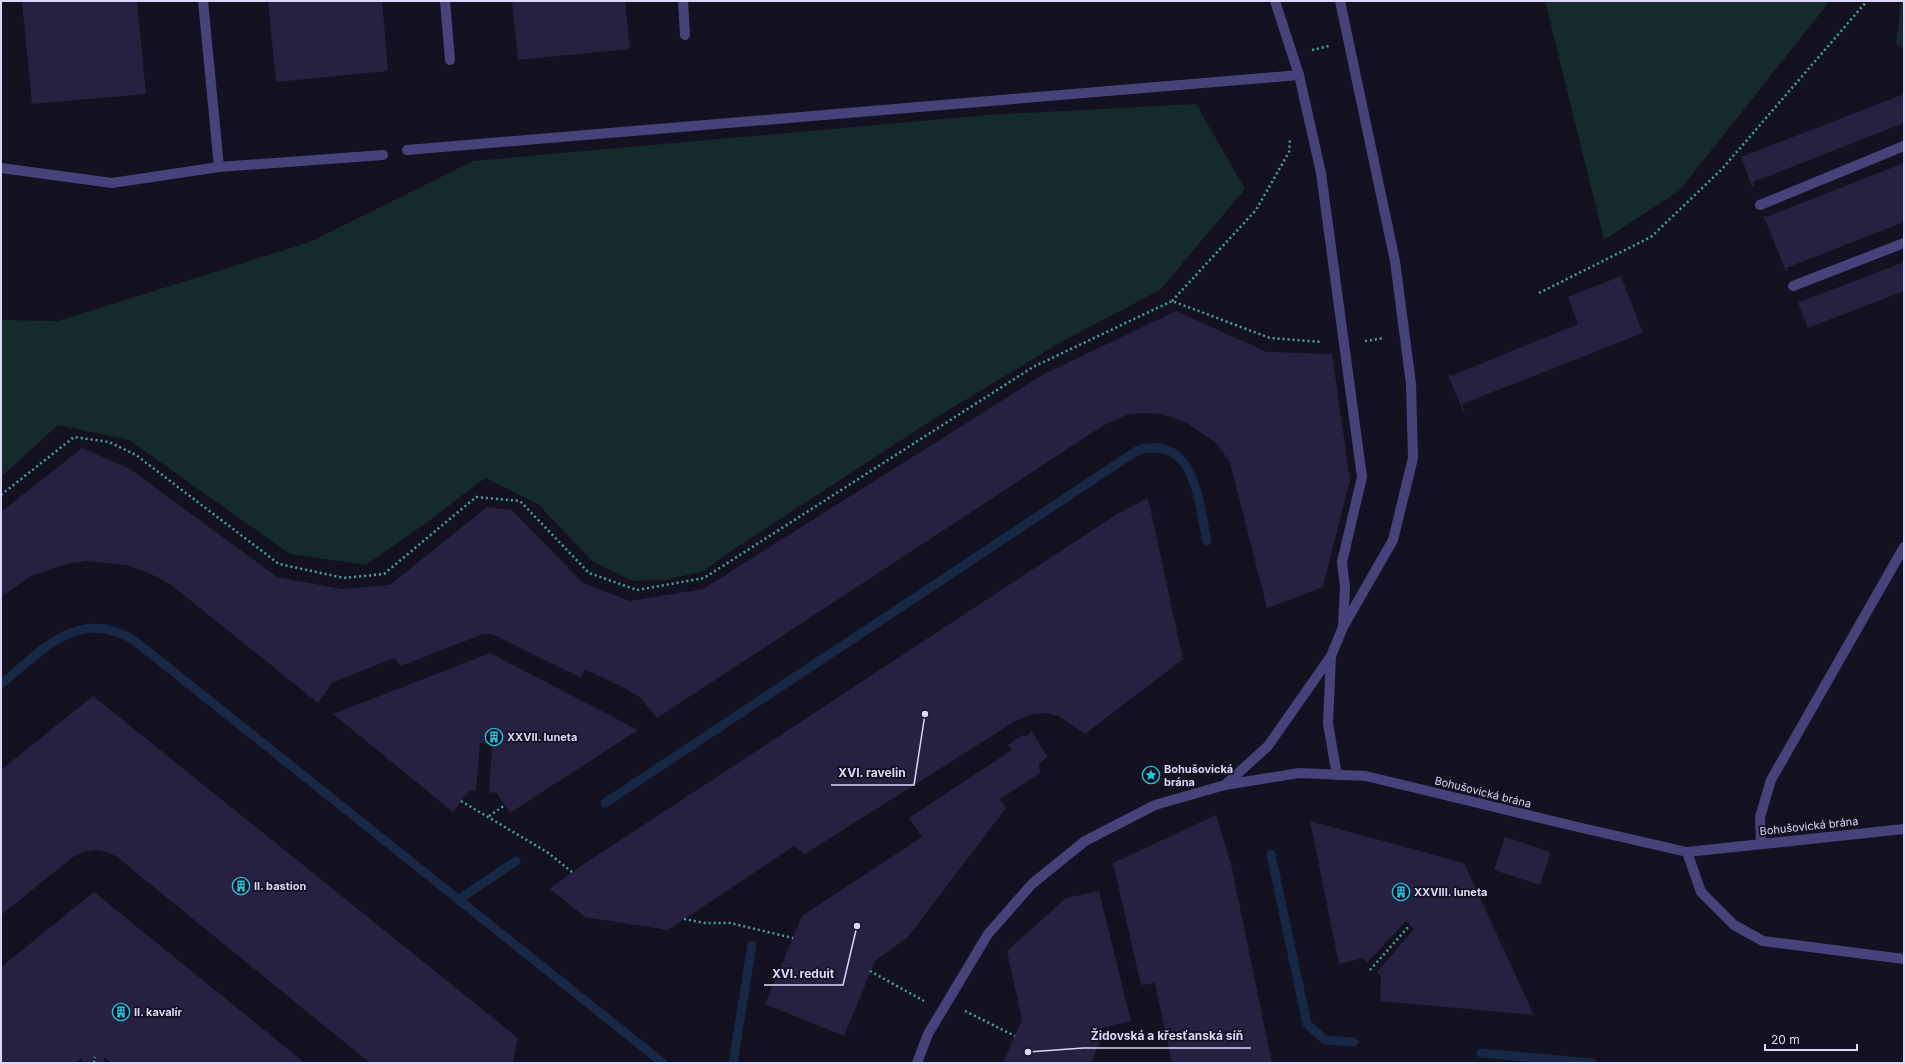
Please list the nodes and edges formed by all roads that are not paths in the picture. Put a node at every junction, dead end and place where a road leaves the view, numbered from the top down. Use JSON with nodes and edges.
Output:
{"nodes":[{"id":1,"x":203,"y":1,"type":"edge"},
{"id":2,"x":445,"y":1,"type":"edge"},
{"id":3,"x":683,"y":1,"type":"edge"},
{"id":4,"x":1275,"y":1,"type":"edge"},
{"id":5,"x":1340,"y":1,"type":"edge"},
{"id":6,"x":685,"y":35,"type":"dead end"},
{"id":7,"x":450,"y":60,"type":"dead end"},
{"id":8,"x":1299,"y":75,"type":"junction"},
{"id":9,"x":1904,"y":146,"type":"edge"},
{"id":10,"x":406,"y":150,"type":"dead end"},
{"id":11,"x":383,"y":155,"type":"dead end"},
{"id":12,"x":220,"y":167,"type":"junction"},
{"id":13,"x":1,"y":168,"type":"edge"},
{"id":14,"x":1760,"y":205,"type":"dead end"},
{"id":15,"x":1904,"y":243,"type":"edge"},
{"id":16,"x":1793,"y":286,"type":"dead end"},
{"id":17,"x":1904,"y":547,"type":"edge"},
{"id":18,"x":1343,"y":627,"type":"junction"},
{"id":19,"x":1331,"y":656,"type":"junction"},
{"id":20,"x":1337,"y":775,"type":"junction"},
{"id":21,"x":1225,"y":785,"type":"junction"},
{"id":22,"x":1904,"y":829,"type":"edge"},
{"id":23,"x":1761,"y":843,"type":"junction"},
{"id":24,"x":1687,"y":852,"type":"junction"},
{"id":25,"x":1904,"y":959,"type":"edge"},
{"id":26,"x":917,"y":1063,"type":"edge"}],
"edges":[{"from":1,"to":12,"type":"street"},
{"from":2,"to":7,"type":"street"},
{"from":3,"to":6,"type":"street"},
{"from":4,"to":8,"type":"street"},
{"from":5,"to":18,"type":"street"},
{"from":8,"to":10,"type":"street"},
{"from":8,"to":18,"type":"street"},
{"from":9,"to":14,"type":"street"},
{"from":11,"to":12,"type":"street"},
{"from":12,"to":13,"type":"street"},
{"from":15,"to":16,"type":"street"},
{"from":17,"to":23,"type":"street"},
{"from":18,"to":19,"type":"street"},
{"from":19,"to":20,"type":"street"},
{"from":19,"to":21,"type":"street"},
{"from":20,"to":21,"type":"street","name":"Bohušovická brána"},
{"from":20,"to":24,"type":"street","name":"Bohušovická brána"},
{"from":21,"to":26,"type":"street","name":"Bohušovická brána"},
{"from":22,"to":23,"type":"street","name":"Bohušovická brána"},
{"from":23,"to":24,"type":"street","name":"Bohušovická brána"},
{"from":24,"to":25,"type":"street"}]}
